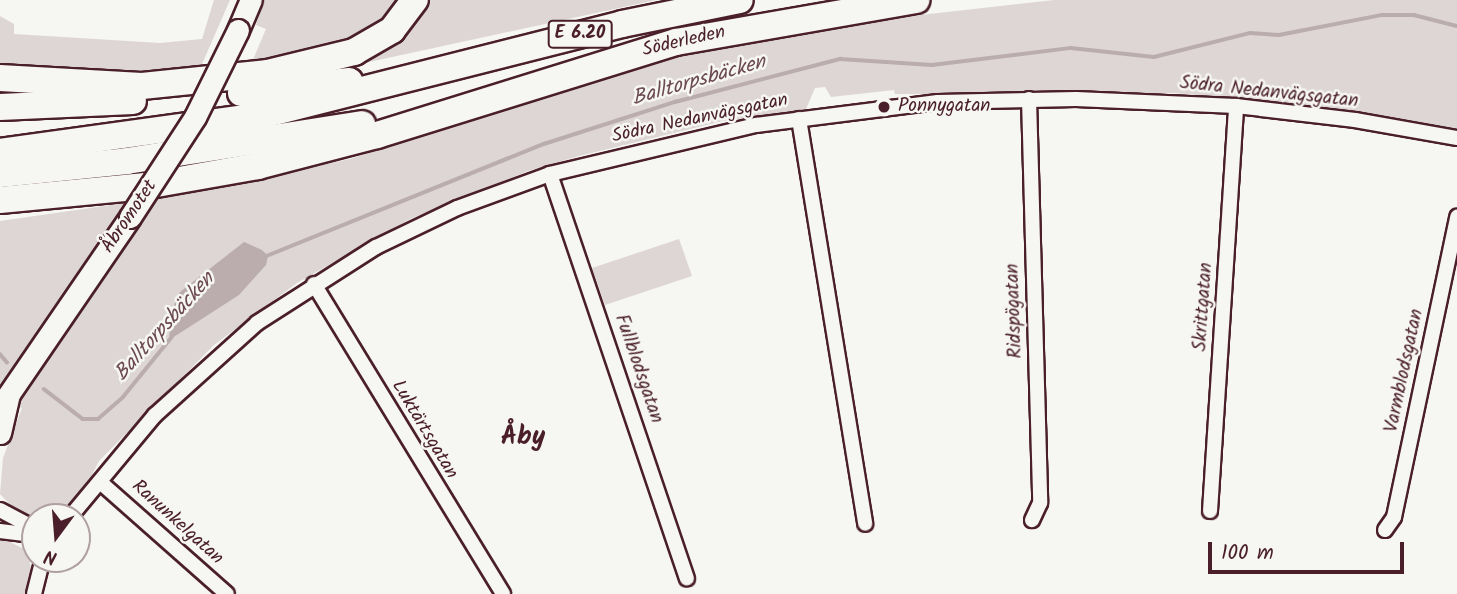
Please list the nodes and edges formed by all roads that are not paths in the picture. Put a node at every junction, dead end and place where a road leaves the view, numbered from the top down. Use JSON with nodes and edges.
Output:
{"nodes":[{"id":1,"x":243,"y":0,"type":"edge"},
{"id":2,"x":251,"y":0,"type":"edge"},
{"id":3,"x":415,"y":0,"type":"edge"},
{"id":4,"x":740,"y":0,"type":"edge"},
{"id":5,"x":916,"y":0,"type":"edge"},
{"id":6,"x":238,"y":30,"type":"junction"},
{"id":7,"x":421,"y":72,"type":"junction"},
{"id":8,"x":0,"y":78,"type":"edge"},
{"id":9,"x":142,"y":86,"type":"junction"},
{"id":10,"x":1029,"y":99,"type":"junction"},
{"id":11,"x":103,"y":102,"type":"junction"},
{"id":12,"x":1236,"y":106,"type":"junction"},
{"id":13,"x":0,"y":107,"type":"edge"},
{"id":14,"x":458,"y":108,"type":"junction"},
{"id":15,"x":799,"y":119,"type":"junction"},
{"id":16,"x":1457,"y":138,"type":"edge"},
{"id":17,"x":0,"y":152,"type":"edge"},
{"id":18,"x":0,"y":174,"type":"edge"},
{"id":19,"x":550,"y":174,"type":"junction"},
{"id":20,"x":36,"y":197,"type":"junction"},
{"id":21,"x":0,"y":200,"type":"edge"},
{"id":22,"x":0,"y":206,"type":"edge"},
{"id":23,"x":1457,"y":218,"type":"edge"},
{"id":24,"x":314,"y":284,"type":"junction"},
{"id":25,"x":5,"y":401,"type":"edge"},
{"id":26,"x":0,"y":433,"type":"edge"},
{"id":27,"x":100,"y":482,"type":"junction"},
{"id":28,"x":82,"y":503,"type":"edge"},
{"id":29,"x":0,"y":510,"type":"edge"},
{"id":30,"x":1210,"y":511,"type":"dead end"},
{"id":31,"x":1032,"y":520,"type":"dead end"},
{"id":32,"x":21,"y":521,"type":"edge"},
{"id":33,"x":865,"y":524,"type":"dead end"},
{"id":34,"x":1385,"y":530,"type":"dead end"},
{"id":35,"x":0,"y":531,"type":"edge"},
{"id":36,"x":21,"y":533,"type":"edge"},
{"id":37,"x":39,"y":573,"type":"edge"},
{"id":38,"x":687,"y":578,"type":"dead end"},
{"id":39,"x":34,"y":594,"type":"edge"},
{"id":40,"x":227,"y":594,"type":"edge"},
{"id":41,"x":503,"y":594,"type":"edge"}],
"edges":[{"from":1,"to":6,"type":"main road","name":"Åbromotet"},
{"from":2,"to":6,"type":"main road","name":"Åbromotet"},
{"from":3,"to":9,"type":"highway"},
{"from":4,"to":7,"type":"highway","name":"Söderleden","number":"E 6.20"},
{"from":5,"to":14,"type":"highway","name":"Söderleden","number":"E 6.20"},
{"from":6,"to":25,"type":"main road","name":"Åbromotet","bridge":true},
{"from":7,"to":11,"type":"highway"},
{"from":7,"to":17,"type":"highway"},
{"from":8,"to":9,"type":"highway"},
{"from":9,"to":11,"type":"highway"},
{"from":10,"to":12,"type":"street","name":"Södra Nedanvägsgatan"},
{"from":10,"to":15,"type":"street","name":"Södra Nedanvägsgatan"},
{"from":10,"to":31,"type":"street","name":"Ridspögatan"},
{"from":11,"to":13,"type":"highway"},
{"from":12,"to":16,"type":"street","name":"Södra Nedanvägsgatan"},
{"from":12,"to":30,"type":"street","name":"Skrittgatan"},
{"from":14,"to":18,"type":"highway"},
{"from":14,"to":20,"type":"highway"},
{"from":15,"to":19,"type":"street","name":"Södra Nedanvägsgatan"},
{"from":15,"to":33,"type":"street"},
{"from":19,"to":24,"type":"street","name":"Södra Nedanvägsgatan"},
{"from":19,"to":38,"type":"street","name":"Fullblodsgatan"},
{"from":20,"to":21,"type":"highway"},
{"from":20,"to":22,"type":"highway"},
{"from":23,"to":34,"type":"street","name":"Varmblodsgatan"},
{"from":24,"to":27,"type":"street","name":"Södra Nedanvägsgatan"},
{"from":24,"to":41,"type":"street","name":"Luktärtsgatan"},
{"from":25,"to":26,"type":"main road","name":"Åbromotet"},
{"from":27,"to":28,"type":"street","name":"Södra Nedanvägsgatan"},
{"from":27,"to":40,"type":"street","name":"Ranunkelgatan"},
{"from":29,"to":32,"type":"street"},
{"from":35,"to":36,"type":"street"},
{"from":37,"to":39,"type":"street"}]}
